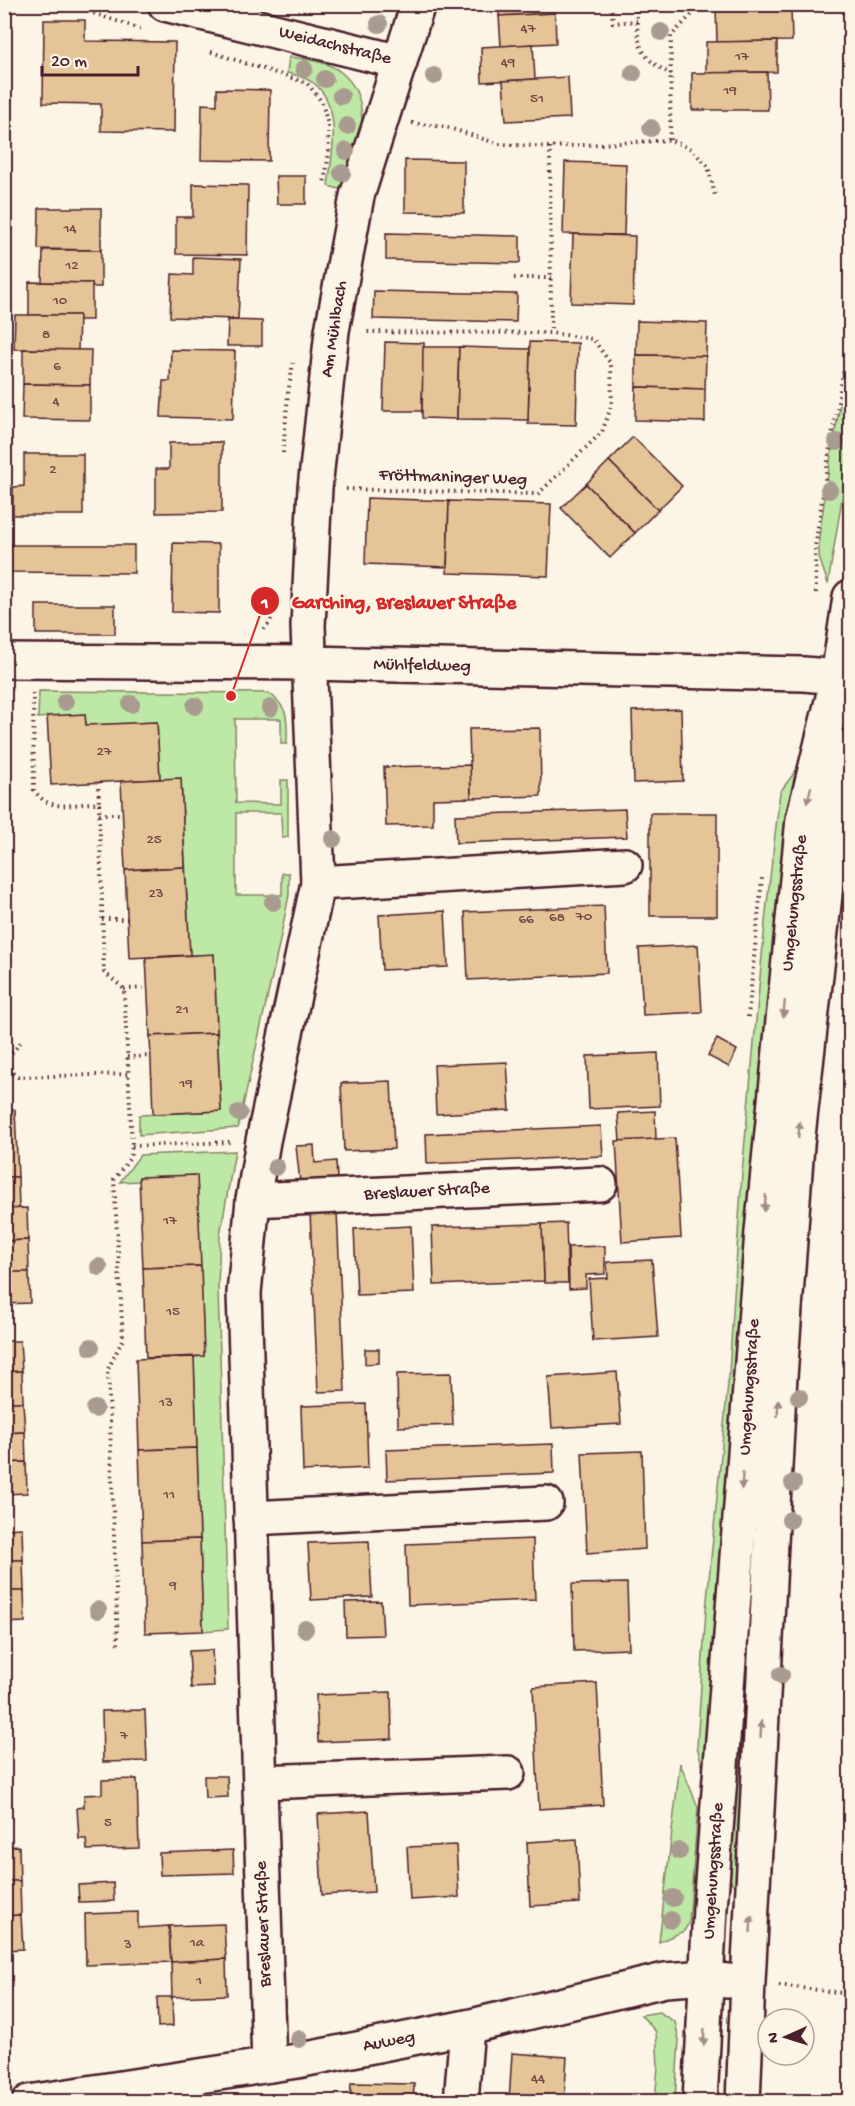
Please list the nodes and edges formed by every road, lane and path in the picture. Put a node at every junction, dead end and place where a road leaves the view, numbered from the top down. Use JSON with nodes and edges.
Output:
{"nodes":[{"id":1,"x":9,"y":4,"type":"edge"},
{"id":2,"x":64,"y":4,"type":"edge"},
{"id":3,"x":418,"y":4,"type":"edge"},
{"id":4,"x":611,"y":4,"type":"edge"},
{"id":5,"x":636,"y":4,"type":"edge"},
{"id":6,"x":702,"y":4,"type":"edge"},
{"id":7,"x":159,"y":19,"type":"edge"},
{"id":8,"x":637,"y":21,"type":"junction"},
{"id":9,"x":208,"y":51,"type":"dead end"},
{"id":10,"x":400,"y":62,"type":"junction"},
{"id":11,"x":671,"y":74,"type":"junction"},
{"id":12,"x":382,"y":118,"type":"junction"},
{"id":13,"x":670,"y":140,"type":"junction"},
{"id":14,"x":550,"y":147,"type":"junction"},
{"id":15,"x":323,"y":187,"type":"dead end"},
{"id":16,"x":715,"y":196,"type":"dead end"},
{"id":17,"x":513,"y":278,"type":"dead end"},
{"id":18,"x":551,"y":278,"type":"junction"},
{"id":19,"x":4,"y":280,"type":"edge"},
{"id":20,"x":332,"y":331,"type":"junction"},
{"id":21,"x":551,"y":333,"type":"junction"},
{"id":22,"x":294,"y":359,"type":"dead end"},
{"id":23,"x":282,"y":462,"type":"dead end"},
{"id":24,"x":315,"y":488,"type":"junction"},
{"id":25,"x":850,"y":597,"type":"edge"},
{"id":26,"x":275,"y":605,"type":"dead end"},
{"id":27,"x":258,"y":632,"type":"dead end"},
{"id":28,"x":18,"y":662,"type":"edge"},
{"id":29,"x":308,"y":663,"type":"junction"},
{"id":30,"x":838,"y":677,"type":"junction"},
{"id":31,"x":98,"y":782,"type":"dead end"},
{"id":32,"x":99,"y":803,"type":"junction"},
{"id":33,"x":99,"y":814,"type":"junction"},
{"id":34,"x":122,"y":814,"type":"dead end"},
{"id":35,"x":625,"y":865,"type":"dead end"},
{"id":36,"x":318,"y":883,"type":"junction"},
{"id":37,"x":102,"y":919,"type":"junction"},
{"id":38,"x":128,"y":919,"type":"dead end"},
{"id":39,"x":147,"y":988,"type":"dead end"},
{"id":40,"x":124,"y":989,"type":"junction"},
{"id":41,"x":22,"y":1041,"type":"dead end"},
{"id":42,"x":151,"y":1056,"type":"dead end"},
{"id":43,"x":127,"y":1057,"type":"junction"},
{"id":44,"x":4,"y":1063,"type":"edge"},
{"id":45,"x":128,"y":1074,"type":"junction"},
{"id":46,"x":263,"y":1141,"type":"junction"},
{"id":47,"x":132,"y":1146,"type":"junction"},
{"id":48,"x":600,"y":1184,"type":"dead end"},
{"id":49,"x":253,"y":1200,"type":"junction"},
{"id":50,"x":546,"y":1503,"type":"dead end"},
{"id":51,"x":251,"y":1518,"type":"junction"},
{"id":52,"x":118,"y":1645,"type":"dead end"},
{"id":53,"x":508,"y":1773,"type":"dead end"},
{"id":54,"x":260,"y":1782,"type":"junction"},
{"id":55,"x":708,"y":1979,"type":"junction"},
{"id":56,"x":748,"y":1982,"type":"junction"},
{"id":57,"x":850,"y":1994,"type":"edge"},
{"id":58,"x":467,"y":2027,"type":"junction"},
{"id":59,"x":269,"y":2066,"type":"junction"},
{"id":60,"x":29,"y":2102,"type":"edge"},
{"id":61,"x":461,"y":2102,"type":"edge"},
{"id":62,"x":700,"y":2102,"type":"edge"},
{"id":63,"x":743,"y":2102,"type":"edge"}],
"edges":[{"from":1,"to":19,"type":"path"},
{"from":2,"to":7,"type":"path"},
{"from":3,"to":10,"type":"street","name":"Am Mühlbach"},
{"from":4,"to":8,"type":"path"},
{"from":5,"to":8,"type":"path"},
{"from":6,"to":11,"type":"path"},
{"from":7,"to":10,"type":"street","name":"Weidachstraße"},
{"from":8,"to":11,"type":"path"},
{"from":9,"to":15,"type":"path"},
{"from":10,"to":12,"type":"street","name":"Am Mühlbach"},
{"from":11,"to":13,"type":"path"},
{"from":12,"to":14,"type":"path"},
{"from":12,"to":20,"type":"street","name":"Am Mühlbach"},
{"from":13,"to":14,"type":"path"},
{"from":13,"to":16,"type":"path"},
{"from":14,"to":18,"type":"path"},
{"from":17,"to":18,"type":"path"},
{"from":18,"to":21,"type":"path"},
{"from":20,"to":21,"type":"path","name":"Fröttmaninger Weg"},
{"from":20,"to":24,"type":"street","name":"Am Mühlbach"},
{"from":21,"to":24,"type":"path","name":"Fröttmaninger Weg"},
{"from":22,"to":23,"type":"path"},
{"from":24,"to":29,"type":"street","name":"Am Mühlbach"},
{"from":25,"to":30,"type":"street","name":"Umgehungsstraße"},
{"from":26,"to":27,"type":"path"},
{"from":28,"to":29,"type":"street","name":"Mühlfeldweg"},
{"from":28,"to":32,"type":"path"},
{"from":29,"to":30,"type":"street","name":"Mühlfeldweg"},
{"from":29,"to":36,"type":"street","name":"Breslauer Straße"},
{"from":30,"to":55,"type":"street","name":"Umgehungsstraße","one_way":true},
{"from":56,"to":30,"type":"street","name":"Umgehungsstraße","one_way":true},
{"from":31,"to":32,"type":"path"},
{"from":32,"to":33,"type":"path"},
{"from":33,"to":34,"type":"path"},
{"from":33,"to":37,"type":"path"},
{"from":35,"to":36,"type":"street"},
{"from":36,"to":46,"type":"street","name":"Breslauer Straße"},
{"from":37,"to":38,"type":"path"},
{"from":37,"to":40,"type":"path"},
{"from":39,"to":40,"type":"path"},
{"from":40,"to":43,"type":"path"},
{"from":41,"to":44,"type":"path"},
{"from":42,"to":43,"type":"path"},
{"from":43,"to":45,"type":"path"},
{"from":44,"to":45,"type":"path"},
{"from":45,"to":47,"type":"path"},
{"from":46,"to":47,"type":"path"},
{"from":46,"to":49,"type":"street","name":"Breslauer Straße"},
{"from":47,"to":52,"type":"path"},
{"from":48,"to":49,"type":"street","name":"Breslauer Straße"},
{"from":49,"to":51,"type":"street","name":"Breslauer Straße"},
{"from":50,"to":51,"type":"street"},
{"from":51,"to":54,"type":"street","name":"Breslauer Straße"},
{"from":53,"to":54,"type":"street"},
{"from":54,"to":59,"type":"street","name":"Breslauer Straße"},
{"from":55,"to":56,"type":"street","name":"Auweg"},
{"from":55,"to":58,"type":"street","name":"Auweg"},
{"from":55,"to":62,"type":"street","name":"Umgehungsstraße","one_way":true},
{"from":56,"to":57,"type":"path"},
{"from":56,"to":63,"type":"street","name":"Umgehungsstraße"},
{"from":58,"to":59,"type":"street","name":"Auweg"},
{"from":58,"to":61,"type":"street"},
{"from":59,"to":60,"type":"street","name":"Auweg"}]}
